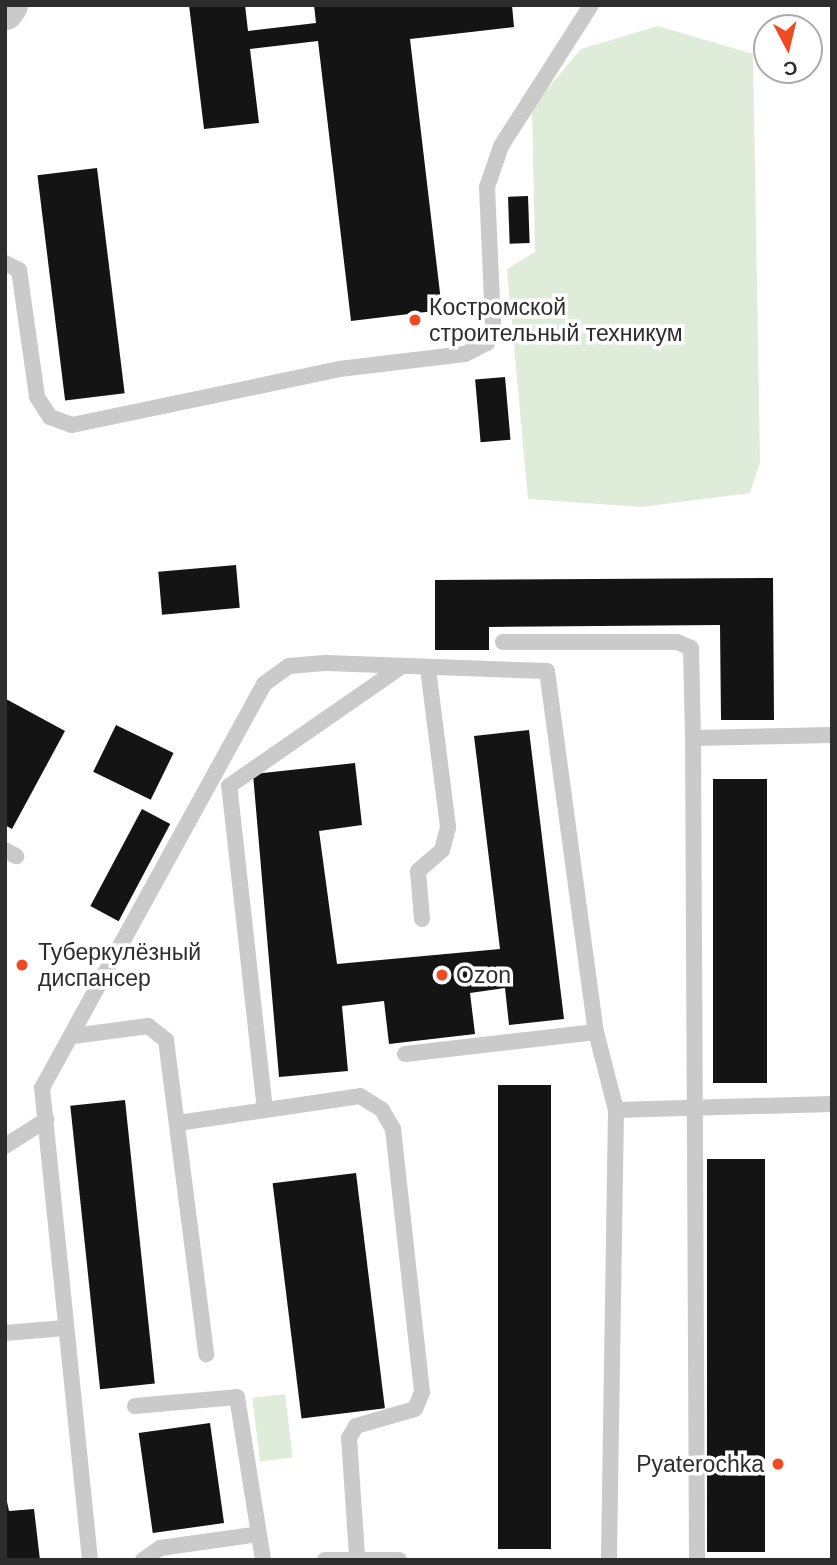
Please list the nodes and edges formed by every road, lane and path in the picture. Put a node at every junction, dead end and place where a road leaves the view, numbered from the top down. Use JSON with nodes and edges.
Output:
{"nodes":[{"id":1,"x":9,"y":5,"type":"edge"},
{"id":2,"x":592,"y":5,"type":"edge"},
{"id":3,"x":5,"y":11,"type":"edge"},
{"id":4,"x":5,"y":263,"type":"edge"},
{"id":5,"x":503,"y":642,"type":"dead end"},
{"id":6,"x":558,"y":643,"type":"junction"},
{"id":7,"x":401,"y":667,"type":"junction"},
{"id":8,"x":428,"y":668,"type":"junction"},
{"id":9,"x":547,"y":671,"type":"junction"},
{"id":10,"x":832,"y":735,"type":"edge"},
{"id":11,"x":693,"y":738,"type":"junction"},
{"id":12,"x":229,"y":786,"type":"junction"},
{"id":13,"x":200,"y":802,"type":"junction"},
{"id":14,"x":422,"y":919,"type":"dead end"},
{"id":15,"x":596,"y":1032,"type":"junction"},
{"id":16,"x":73,"y":1036,"type":"junction"},
{"id":17,"x":405,"y":1054,"type":"dead end"},
{"id":18,"x":832,"y":1104,"type":"edge"},
{"id":19,"x":265,"y":1110,"type":"junction"},
{"id":20,"x":616,"y":1110,"type":"junction"},
{"id":21,"x":694,"y":1110,"type":"junction"},
{"id":22,"x":46,"y":1120,"type":"junction"},
{"id":23,"x":178,"y":1123,"type":"junction"},
{"id":24,"x":5,"y":1146,"type":"edge"},
{"id":25,"x":65,"y":1328,"type":"junction"},
{"id":26,"x":5,"y":1333,"type":"edge"},
{"id":27,"x":206,"y":1354,"type":"dead end"},
{"id":28,"x":135,"y":1406,"type":"dead end"},
{"id":29,"x":259,"y":1534,"type":"junction"},
{"id":30,"x":357,"y":1555,"type":"junction"},
{"id":31,"x":90,"y":1560,"type":"edge"},
{"id":32,"x":143,"y":1560,"type":"edge"},
{"id":33,"x":263,"y":1560,"type":"edge"},
{"id":34,"x":325,"y":1560,"type":"edge"},
{"id":35,"x":399,"y":1560,"type":"edge"},
{"id":36,"x":609,"y":1560,"type":"edge"},
{"id":37,"x":697,"y":1560,"type":"edge"}],
"edges":[{"from":1,"to":3,"type":"street"},
{"from":2,"to":4,"type":"lane"},
{"from":5,"to":6,"type":"lane"},
{"from":6,"to":9,"type":"lane"},
{"from":6,"to":11,"type":"lane"},
{"from":7,"to":8,"type":"lane"},
{"from":7,"to":12,"type":"lane"},
{"from":7,"to":13,"type":"lane"},
{"from":8,"to":9,"type":"lane"},
{"from":8,"to":14,"type":"lane"},
{"from":9,"to":15,"type":"lane"},
{"from":10,"to":11,"type":"lane"},
{"from":11,"to":21,"type":"lane"},
{"from":12,"to":13,"type":"lane"},
{"from":12,"to":19,"type":"lane"},
{"from":13,"to":16,"type":"lane"},
{"from":15,"to":17,"type":"lane"},
{"from":15,"to":20,"type":"lane"},
{"from":16,"to":22,"type":"lane"},
{"from":16,"to":23,"type":"lane"},
{"from":18,"to":21,"type":"lane"},
{"from":19,"to":23,"type":"lane"},
{"from":19,"to":30,"type":"lane"},
{"from":20,"to":21,"type":"lane"},
{"from":20,"to":36,"type":"lane"},
{"from":21,"to":37,"type":"lane"},
{"from":22,"to":24,"type":"lane"},
{"from":22,"to":25,"type":"lane"},
{"from":23,"to":27,"type":"lane"},
{"from":25,"to":26,"type":"lane"},
{"from":25,"to":31,"type":"lane"},
{"from":28,"to":29,"type":"lane"},
{"from":29,"to":32,"type":"lane"},
{"from":29,"to":33,"type":"lane"},
{"from":30,"to":34,"type":"lane"},
{"from":30,"to":35,"type":"lane"}]}
